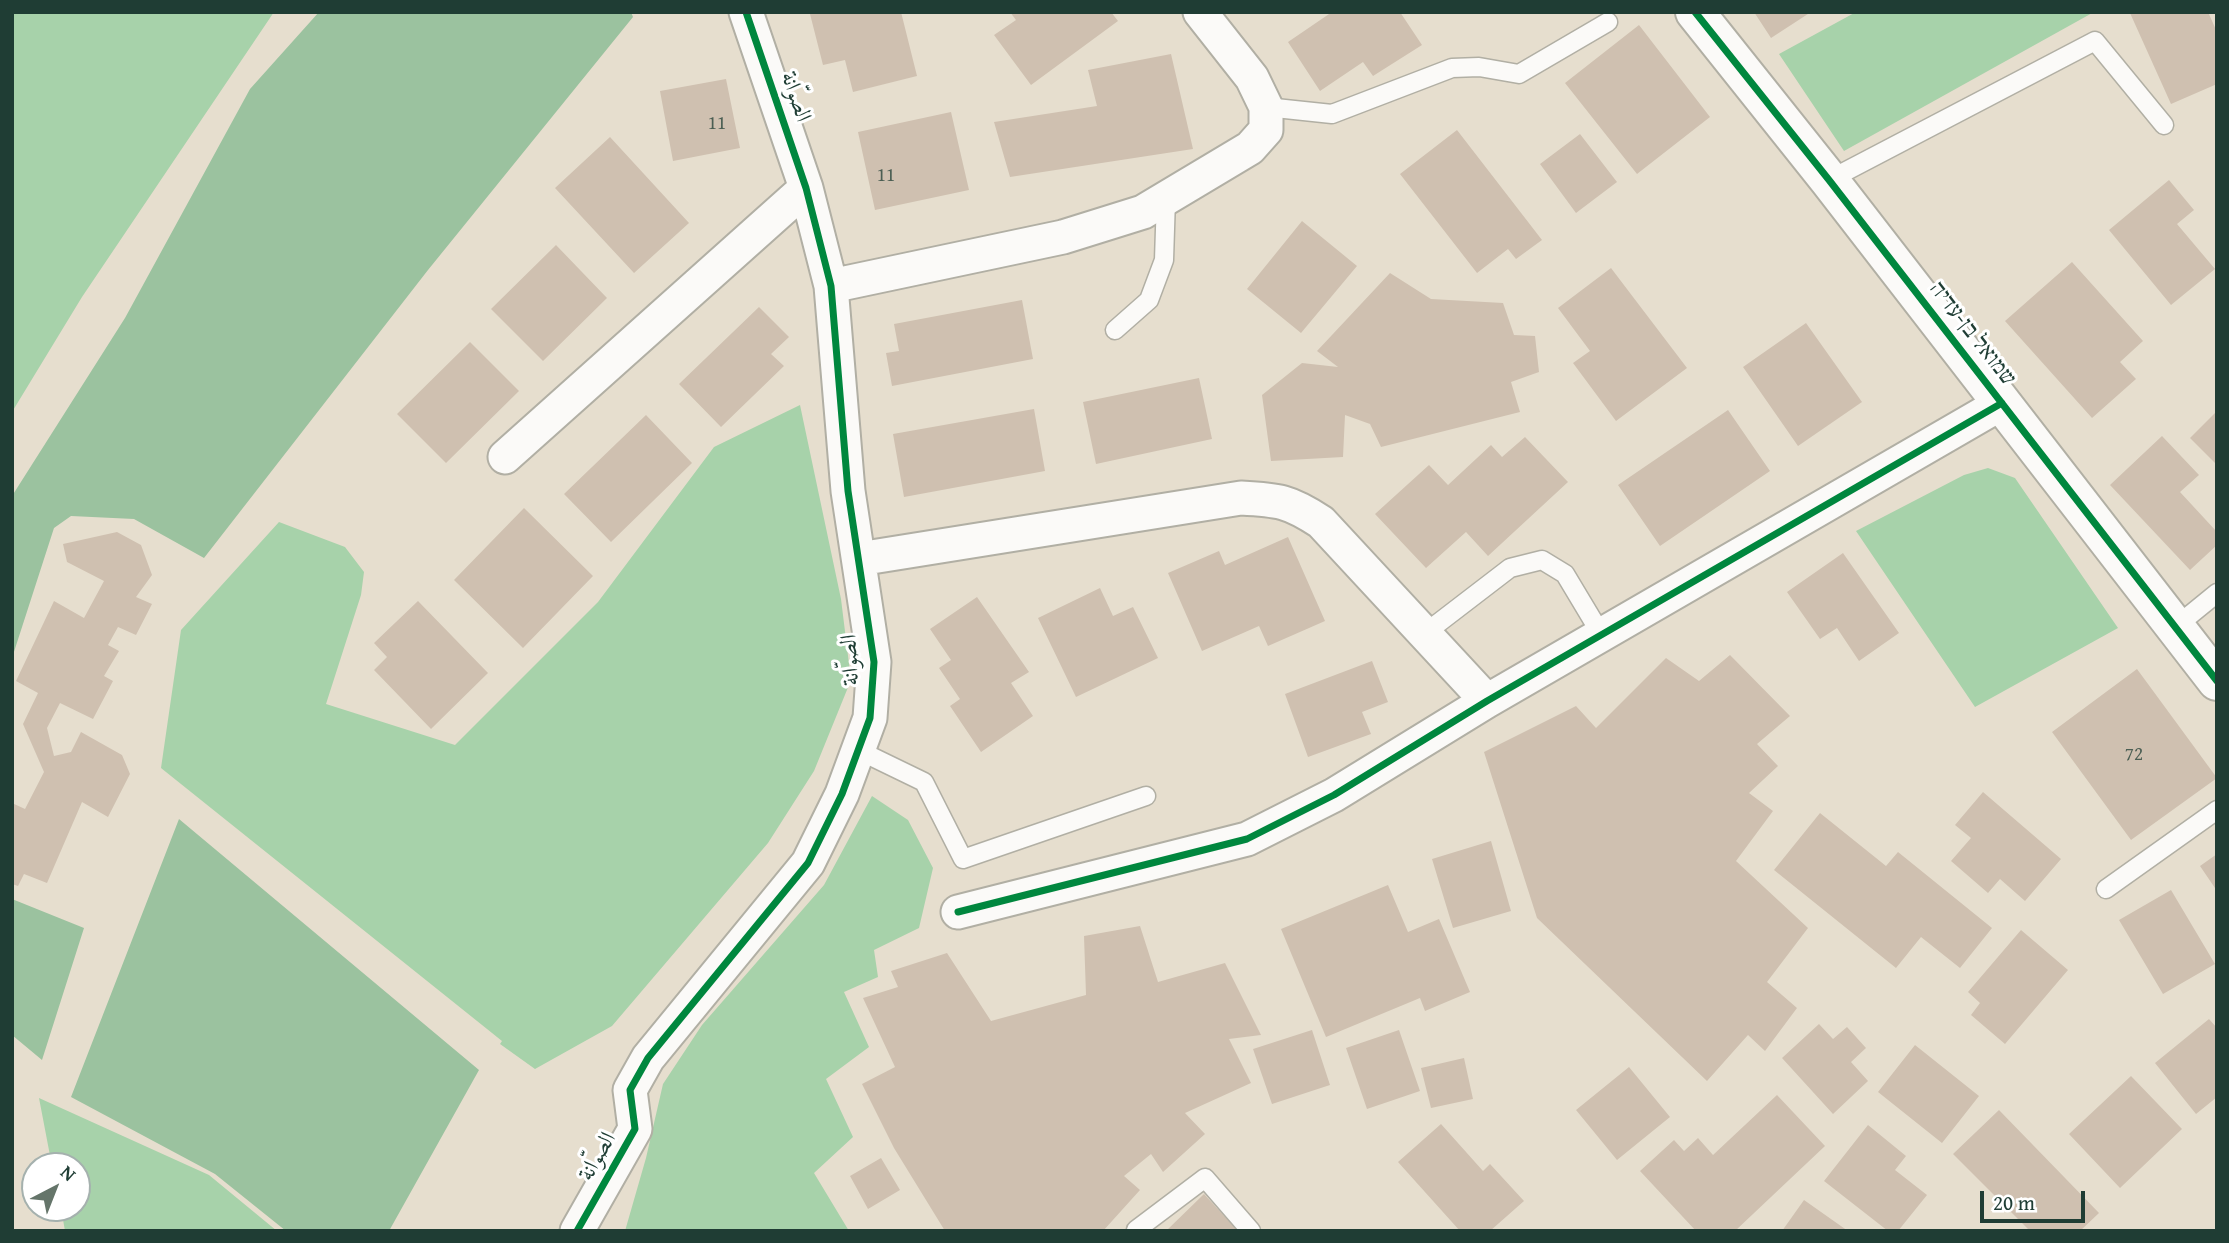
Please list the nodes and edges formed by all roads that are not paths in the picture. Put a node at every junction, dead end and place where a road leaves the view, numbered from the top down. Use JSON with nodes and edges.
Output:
{"nodes":[{"id":1,"x":746,"y":12,"type":"edge"},
{"id":2,"x":1200,"y":12,"type":"edge"},
{"id":3,"x":1695,"y":12,"type":"edge"},
{"id":4,"x":1608,"y":22,"type":"dead end"},
{"id":5,"x":1265,"y":107,"type":"junction"},
{"id":6,"x":2164,"y":125,"type":"dead end"},
{"id":7,"x":1829,"y":180,"type":"junction"},
{"id":8,"x":806,"y":188,"type":"junction"},
{"id":9,"x":1166,"y":198,"type":"junction"},
{"id":10,"x":831,"y":286,"type":"junction"},
{"id":11,"x":1115,"y":330,"type":"dead end"},
{"id":12,"x":2002,"y":403,"type":"junction"},
{"id":13,"x":505,"y":457,"type":"dead end"},
{"id":14,"x":859,"y":559,"type":"junction"},
{"id":15,"x":2217,"y":593,"type":"edge"},
{"id":16,"x":2174,"y":628,"type":"junction"},
{"id":17,"x":1424,"y":634,"type":"junction"},
{"id":18,"x":1601,"y":634,"type":"junction"},
{"id":19,"x":2217,"y":681,"type":"edge"},
{"id":20,"x":1487,"y":701,"type":"junction"},
{"id":21,"x":859,"y":750,"type":"junction"},
{"id":22,"x":1146,"y":796,"type":"dead end"},
{"id":23,"x":2217,"y":810,"type":"edge"},
{"id":24,"x":2106,"y":889,"type":"dead end"},
{"id":25,"x":958,"y":912,"type":"dead end"},
{"id":26,"x":1136,"y":1230,"type":"edge"},
{"id":27,"x":576,"y":1231,"type":"edge"},
{"id":28,"x":1251,"y":1231,"type":"edge"}],
"edges":[{"from":1,"to":8,"type":"street","name":"الصوّانة"},
{"from":2,"to":5,"type":"street"},
{"from":3,"to":7,"type":"street","name":"שמואל בן-עדיה"},
{"from":4,"to":5,"type":"lane"},
{"from":5,"to":9,"type":"street"},
{"from":6,"to":7,"type":"lane"},
{"from":7,"to":12,"type":"street","name":"שמואל בן-עדיה"},
{"from":8,"to":10,"type":"street","name":"الصوّانة"},
{"from":8,"to":13,"type":"street"},
{"from":9,"to":10,"type":"street"},
{"from":9,"to":11,"type":"lane"},
{"from":10,"to":14,"type":"street","name":"الصوّانة"},
{"from":12,"to":16,"type":"street","name":"שמואל בן-עדיה"},
{"from":12,"to":18,"type":"street"},
{"from":14,"to":17,"type":"street"},
{"from":14,"to":21,"type":"street","name":"الصوّانة"},
{"from":15,"to":16,"type":"lane"},
{"from":16,"to":19,"type":"street","name":"שמואל בן-עדיה"},
{"from":17,"to":18,"type":"lane"},
{"from":17,"to":20,"type":"street"},
{"from":18,"to":20,"type":"street"},
{"from":20,"to":25,"type":"street"},
{"from":21,"to":22,"type":"lane"},
{"from":21,"to":27,"type":"street","name":"الصوّانة"},
{"from":23,"to":24,"type":"lane"},
{"from":26,"to":28,"type":"lane"}]}
